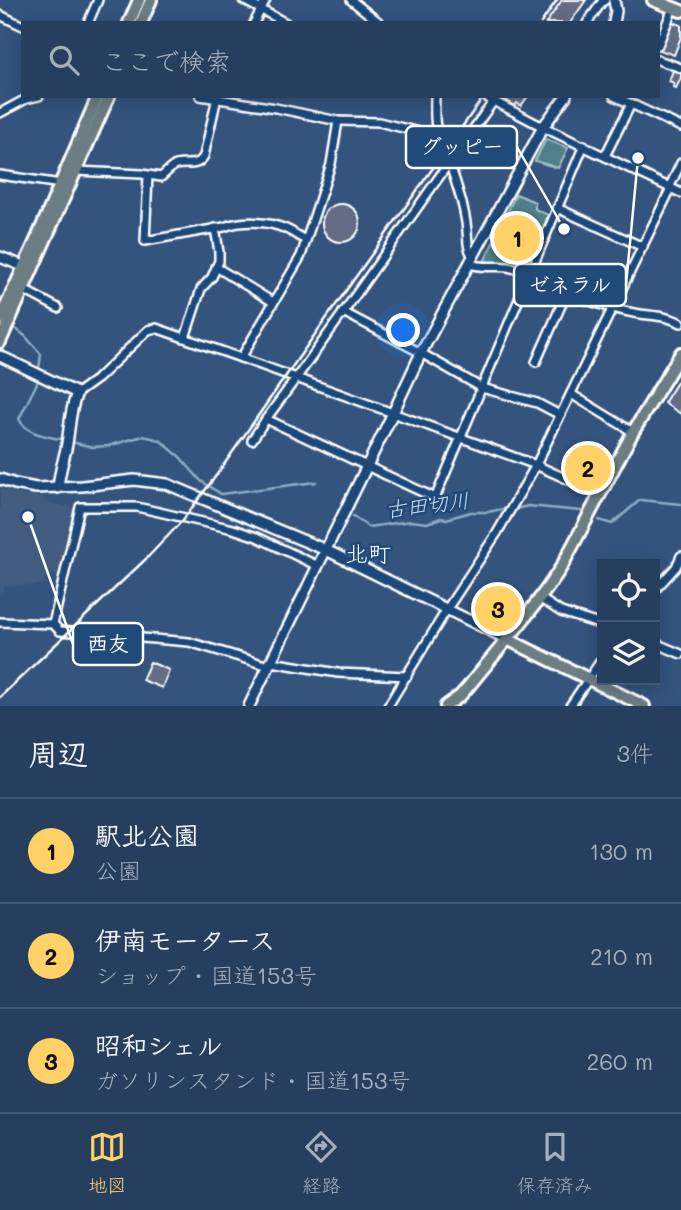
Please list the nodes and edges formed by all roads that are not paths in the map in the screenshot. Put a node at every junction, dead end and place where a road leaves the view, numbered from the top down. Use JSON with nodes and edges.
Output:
{"nodes":[{"id":1,"x":98,"y":0,"type":"edge"},
{"id":2,"x":139,"y":0,"type":"edge"},
{"id":3,"x":151,"y":0,"type":"edge"},
{"id":4,"x":243,"y":0,"type":"edge"},
{"id":5,"x":266,"y":0,"type":"edge"},
{"id":6,"x":351,"y":0,"type":"edge"},
{"id":7,"x":369,"y":0,"type":"edge"},
{"id":8,"x":605,"y":0,"type":"edge"},
{"id":9,"x":614,"y":0,"type":"edge"},
{"id":10,"x":667,"y":5,"type":"edge"},
{"id":11,"x":261,"y":9,"type":"junction"},
{"id":12,"x":365,"y":10,"type":"junction"},
{"id":13,"x":0,"y":15,"type":"edge"},
{"id":14,"x":89,"y":21,"type":"edge"},
{"id":15,"x":130,"y":21,"type":"edge"},
{"id":16,"x":142,"y":21,"type":"edge"},
{"id":17,"x":255,"y":21,"type":"edge"},
{"id":18,"x":282,"y":21,"type":"edge"},
{"id":19,"x":378,"y":21,"type":"edge"},
{"id":20,"x":588,"y":21,"type":"edge"},
{"id":21,"x":614,"y":21,"type":"edge"},
{"id":22,"x":21,"y":25,"type":"edge"},
{"id":23,"x":660,"y":36,"type":"edge"},
{"id":24,"x":660,"y":61,"type":"edge"},
{"id":25,"x":681,"y":68,"type":"edge"},
{"id":26,"x":30,"y":98,"type":"edge"},
{"id":27,"x":97,"y":98,"type":"edge"},
{"id":28,"x":108,"y":98,"type":"edge"},
{"id":29,"x":217,"y":98,"type":"edge"},
{"id":30,"x":435,"y":98,"type":"edge"},
{"id":31,"x":487,"y":98,"type":"edge"},
{"id":32,"x":565,"y":98,"type":"edge"},
{"id":33,"x":618,"y":98,"type":"edge"},
{"id":34,"x":637,"y":98,"type":"edge"},
{"id":35,"x":493,"y":102,"type":"junction"},
{"id":36,"x":633,"y":105,"type":"junction"},
{"id":37,"x":0,"y":113,"type":"edge"},
{"id":38,"x":338,"y":121,"type":"junction"},
{"id":39,"x":543,"y":127,"type":"junction"},
{"id":40,"x":681,"y":127,"type":"edge"},
{"id":41,"x":439,"y":137,"type":"junction"},
{"id":42,"x":584,"y":145,"type":"junction"},
{"id":43,"x":456,"y":152,"type":"junction"},
{"id":44,"x":605,"y":156,"type":"junction"},
{"id":45,"x":449,"y":161,"type":"junction"},
{"id":46,"x":681,"y":163,"type":"edge"},
{"id":47,"x":76,"y":171,"type":"junction"},
{"id":48,"x":0,"y":175,"type":"edge"},
{"id":49,"x":148,"y":176,"type":"junction"},
{"id":50,"x":61,"y":184,"type":"junction"},
{"id":51,"x":670,"y":188,"type":"junction"},
{"id":52,"x":681,"y":194,"type":"edge"},
{"id":53,"x":557,"y":208,"type":"junction"},
{"id":54,"x":215,"y":228,"type":"junction"},
{"id":55,"x":306,"y":240,"type":"junction"},
{"id":56,"x":643,"y":247,"type":"junction"},
{"id":57,"x":0,"y":257,"type":"edge"},
{"id":58,"x":472,"y":261,"type":"junction"},
{"id":59,"x":216,"y":267,"type":"junction"},
{"id":60,"x":29,"y":268,"type":"junction"},
{"id":61,"x":528,"y":275,"type":"junction"},
{"id":62,"x":20,"y":290,"type":"junction"},
{"id":63,"x":567,"y":292,"type":"junction"},
{"id":64,"x":273,"y":302,"type":"junction"},
{"id":65,"x":613,"y":307,"type":"junction"},
{"id":66,"x":58,"y":308,"type":"dead end"},
{"id":67,"x":343,"y":313,"type":"junction"},
{"id":68,"x":0,"y":319,"type":"edge"},
{"id":69,"x":681,"y":323,"type":"edge"},
{"id":70,"x":185,"y":338,"type":"junction"},
{"id":71,"x":0,"y":342,"type":"edge"},
{"id":72,"x":421,"y":353,"type":"junction"},
{"id":73,"x":681,"y":354,"type":"edge"},
{"id":74,"x":0,"y":356,"type":"edge"},
{"id":75,"x":241,"y":358,"type":"junction"},
{"id":76,"x":537,"y":362,"type":"dead end"},
{"id":77,"x":296,"y":379,"type":"junction"},
{"id":78,"x":482,"y":388,"type":"junction"},
{"id":79,"x":77,"y":393,"type":"junction"},
{"id":80,"x":570,"y":394,"type":"junction"},
{"id":81,"x":393,"y":413,"type":"junction"},
{"id":82,"x":560,"y":415,"type":"junction"},
{"id":83,"x":266,"y":419,"type":"junction"},
{"id":84,"x":633,"y":432,"type":"junction"},
{"id":85,"x":461,"y":437,"type":"junction"},
{"id":86,"x":252,"y":440,"type":"dead end"},
{"id":87,"x":536,"y":465,"type":"junction"},
{"id":88,"x":366,"y":467,"type":"junction"},
{"id":89,"x":0,"y":479,"type":"edge"},
{"id":90,"x":58,"y":488,"type":"junction"},
{"id":91,"x":600,"y":494,"type":"junction"},
{"id":92,"x":326,"y":550,"type":"junction"},
{"id":93,"x":681,"y":556,"type":"edge"},
{"id":94,"x":318,"y":566,"type":"junction"},
{"id":95,"x":678,"y":568,"type":"edge"},
{"id":96,"x":660,"y":585,"type":"edge"},
{"id":97,"x":541,"y":599,"type":"junction"},
{"id":98,"x":447,"y":609,"type":"junction"},
{"id":99,"x":0,"y":622,"type":"edge"},
{"id":100,"x":597,"y":623,"type":"edge"},
{"id":101,"x":53,"y":624,"type":"junction"},
{"id":102,"x":507,"y":639,"type":"junction"},
{"id":103,"x":660,"y":645,"type":"edge"},
{"id":104,"x":681,"y":654,"type":"edge"},
{"id":105,"x":270,"y":664,"type":"junction"},
{"id":106,"x":597,"y":667,"type":"edge"},
{"id":107,"x":407,"y":676,"type":"junction"},
{"id":108,"x":589,"y":679,"type":"junction"},
{"id":109,"x":449,"y":705,"type":"edge"},
{"id":110,"x":249,"y":706,"type":"edge"},
{"id":111,"x":388,"y":706,"type":"edge"},
{"id":112,"x":570,"y":706,"type":"edge"},
{"id":113,"x":644,"y":706,"type":"edge"}],
"edges":[{"from":1,"to":14,"type":"street"},
{"from":2,"to":15,"type":"main road"},
{"from":3,"to":16,"type":"main road"},
{"from":4,"to":11,"type":"street"},
{"from":5,"to":11,"type":"street"},
{"from":6,"to":12,"type":"street"},
{"from":7,"to":12,"type":"street"},
{"from":8,"to":20,"type":"street"},
{"from":9,"to":21,"type":"street"},
{"from":10,"to":23,"type":"street"},
{"from":11,"to":17,"type":"street"},
{"from":11,"to":18,"type":"street"},
{"from":12,"to":19,"type":"street"},
{"from":13,"to":22,"type":"street"},
{"from":24,"to":25,"type":"street"},
{"from":26,"to":37,"type":"street"},
{"from":27,"to":50,"type":"main road"},
{"from":28,"to":47,"type":"main road"},
{"from":29,"to":38,"type":"street"},
{"from":29,"to":49,"type":"street"},
{"from":30,"to":41,"type":"street"},
{"from":31,"to":35,"type":"street"},
{"from":32,"to":39,"type":"street"},
{"from":33,"to":36,"type":"street"},
{"from":34,"to":36,"type":"street"},
{"from":35,"to":39,"type":"street"},
{"from":35,"to":43,"type":"street"},
{"from":36,"to":40,"type":"street"},
{"from":36,"to":44,"type":"street"},
{"from":38,"to":41,"type":"street"},
{"from":38,"to":55,"type":"street"},
{"from":39,"to":42,"type":"street"},
{"from":39,"to":58,"type":"street"},
{"from":41,"to":43,"type":"street"},
{"from":42,"to":44,"type":"street"},
{"from":42,"to":53,"type":"street"},
{"from":43,"to":45,"type":"street"},
{"from":44,"to":51,"type":"street"},
{"from":45,"to":58,"type":"street"},
{"from":45,"to":67,"type":"street"},
{"from":46,"to":51,"type":"street"},
{"from":47,"to":49,"type":"street"},
{"from":47,"to":60,"type":"main road"},
{"from":48,"to":50,"type":"street"},
{"from":49,"to":54,"type":"street"},
{"from":50,"to":60,"type":"main road"},
{"from":51,"to":52,"type":"street"},
{"from":51,"to":56,"type":"street"},
{"from":53,"to":56,"type":"street"},
{"from":53,"to":61,"type":"street"},
{"from":54,"to":55,"type":"street"},
{"from":54,"to":59,"type":"street"},
{"from":55,"to":64,"type":"street"},
{"from":56,"to":65,"type":"street"},
{"from":57,"to":60,"type":"street"},
{"from":58,"to":61,"type":"street"},
{"from":58,"to":72,"type":"street"},
{"from":59,"to":64,"type":"street"},
{"from":59,"to":70,"type":"street"},
{"from":60,"to":62,"type":"main road"},
{"from":61,"to":63,"type":"street"},
{"from":61,"to":78,"type":"street"},
{"from":62,"to":66,"type":"street"},
{"from":62,"to":68,"type":"main road"},
{"from":62,"to":71,"type":"main road"},
{"from":63,"to":65,"type":"street"},
{"from":63,"to":76,"type":"street"},
{"from":64,"to":75,"type":"street"},
{"from":65,"to":69,"type":"street"},
{"from":65,"to":80,"type":"street"},
{"from":67,"to":72,"type":"street"},
{"from":67,"to":77,"type":"street"},
{"from":70,"to":75,"type":"street"},
{"from":70,"to":79,"type":"street"},
{"from":72,"to":78,"type":"street"},
{"from":72,"to":81,"type":"street"},
{"from":73,"to":84,"type":"main road"},
{"from":74,"to":79,"type":"street"},
{"from":75,"to":77,"type":"street"},
{"from":77,"to":81,"type":"street"},
{"from":77,"to":83,"type":"street"},
{"from":78,"to":82,"type":"street"},
{"from":78,"to":85,"type":"street"},
{"from":79,"to":90,"type":"street"},
{"from":80,"to":82,"type":"street"},
{"from":80,"to":84,"type":"street"},
{"from":81,"to":85,"type":"street"},
{"from":81,"to":88,"type":"street"},
{"from":82,"to":87,"type":"street"},
{"from":83,"to":86,"type":"street"},
{"from":83,"to":88,"type":"street"},
{"from":84,"to":91,"type":"main road"},
{"from":85,"to":87,"type":"street"},
{"from":85,"to":88,"type":"street"},
{"from":87,"to":91,"type":"street"},
{"from":87,"to":98,"type":"street"},
{"from":88,"to":92,"type":"street"},
{"from":89,"to":90,"type":"street"},
{"from":90,"to":92,"type":"street"},
{"from":91,"to":97,"type":"main road"},
{"from":92,"to":94,"type":"street"},
{"from":92,"to":98,"type":"street"},
{"from":93,"to":95,"type":"street"},
{"from":94,"to":101,"type":"street"},
{"from":94,"to":105,"type":"street"},
{"from":95,"to":96,"type":"street"},
{"from":97,"to":100,"type":"street"},
{"from":97,"to":102,"type":"main road"},
{"from":98,"to":102,"type":"street"},
{"from":98,"to":107,"type":"street"},
{"from":99,"to":101,"type":"street"},
{"from":101,"to":105,"type":"street"},
{"from":102,"to":108,"type":"main road"},
{"from":102,"to":109,"type":"main road"},
{"from":103,"to":104,"type":"street"},
{"from":105,"to":107,"type":"street"},
{"from":105,"to":110,"type":"street"},
{"from":106,"to":108,"type":"street"},
{"from":107,"to":111,"type":"street"},
{"from":108,"to":112,"type":"street"},
{"from":108,"to":113,"type":"main road"}]}
